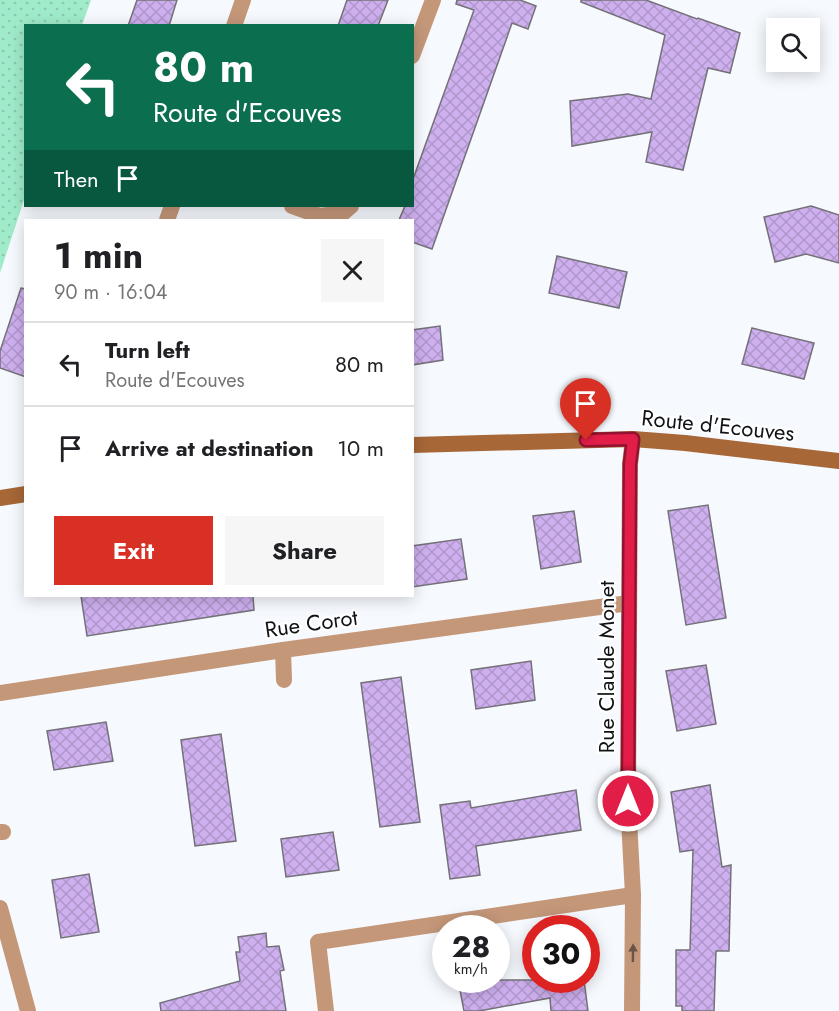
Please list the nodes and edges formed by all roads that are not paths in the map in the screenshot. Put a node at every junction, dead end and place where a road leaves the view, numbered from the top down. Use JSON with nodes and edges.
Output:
{"nodes":[{"id":1,"x":243,"y":0,"type":"edge"},
{"id":2,"x":433,"y":0,"type":"edge"},
{"id":3,"x":235,"y":24,"type":"edge"},
{"id":4,"x":414,"y":51,"type":"edge"},
{"id":5,"x":295,"y":207,"type":"edge"},
{"id":6,"x":350,"y":207,"type":"edge"},
{"id":7,"x":633,"y":439,"type":"junction"},
{"id":8,"x":414,"y":445,"type":"edge"},
{"id":9,"x":839,"y":461,"type":"edge"},
{"id":10,"x":24,"y":494,"type":"edge"},
{"id":11,"x":0,"y":498,"type":"edge"},
{"id":12,"x":628,"y":603,"type":"junction"},
{"id":13,"x":283,"y":650,"type":"junction"},
{"id":14,"x":284,"y":680,"type":"dead end"},
{"id":15,"x":0,"y":693,"type":"edge"},
{"id":16,"x":633,"y":895,"type":"junction"},
{"id":17,"x":0,"y":908,"type":"edge"},
{"id":18,"x":28,"y":1011,"type":"edge"},
{"id":19,"x":326,"y":1011,"type":"edge"},
{"id":20,"x":632,"y":1011,"type":"edge"}],
"edges":[{"from":1,"to":3,"type":"street"},
{"from":2,"to":4,"type":"street"},
{"from":5,"to":6,"type":"street"},
{"from":7,"to":8,"type":"main road","name":"Route d'Ecouves"},
{"from":7,"to":9,"type":"main road","name":"Route d'Ecouves"},
{"from":7,"to":12,"type":"street","name":"Rue Claude Monet"},
{"from":10,"to":11,"type":"main road"},
{"from":12,"to":13,"type":"street","name":"Rue Corot"},
{"from":12,"to":16,"type":"street","name":"Rue Claude Monet"},
{"from":13,"to":14,"type":"street"},
{"from":13,"to":15,"type":"street","name":"Rue Corot"},
{"from":16,"to":19,"type":"street"},
{"from":20,"to":16,"type":"street","name":"Rue Claude Monet","one_way":true},
{"from":17,"to":18,"type":"street"}]}
